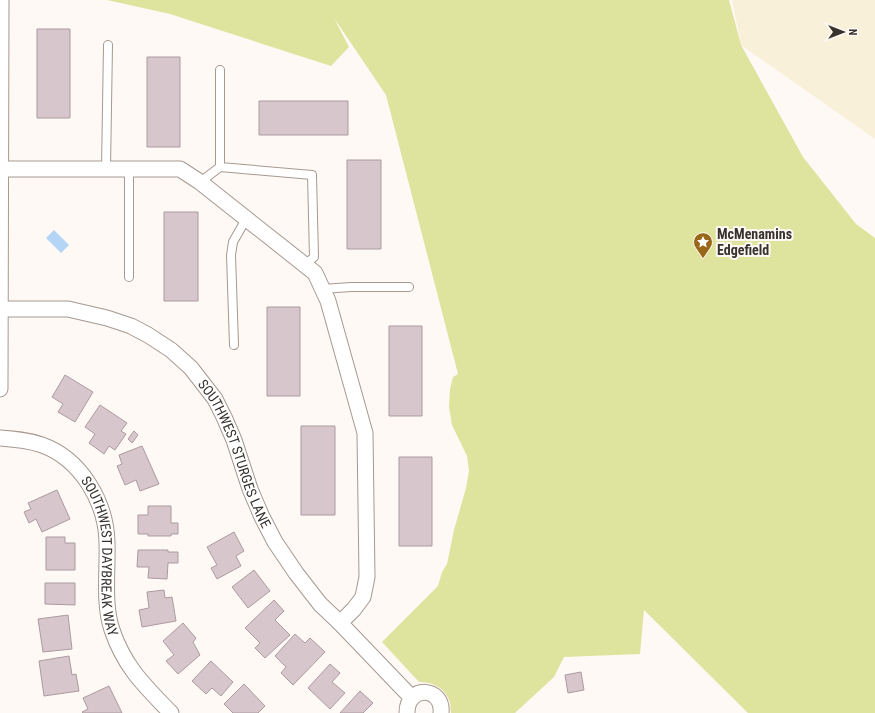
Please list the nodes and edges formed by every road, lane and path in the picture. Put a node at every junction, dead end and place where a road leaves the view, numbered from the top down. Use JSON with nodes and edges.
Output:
{"nodes":[{"id":1,"x":1,"y":0,"type":"edge"},
{"id":2,"x":108,"y":45,"type":"dead end"},
{"id":3,"x":220,"y":70,"type":"dead end"},
{"id":4,"x":220,"y":167,"type":"junction"},
{"id":5,"x":1,"y":169,"type":"junction"},
{"id":6,"x":106,"y":169,"type":"junction"},
{"id":7,"x":129,"y":169,"type":"junction"},
{"id":8,"x":200,"y":182,"type":"junction"},
{"id":9,"x":246,"y":219,"type":"junction"},
{"id":10,"x":305,"y":265,"type":"junction"},
{"id":11,"x":129,"y":278,"type":"dead end"},
{"id":12,"x":409,"y":287,"type":"dead end"},
{"id":13,"x":323,"y":289,"type":"junction"},
{"id":14,"x":0,"y":309,"type":"edge"},
{"id":15,"x":234,"y":345,"type":"dead end"},
{"id":16,"x":0,"y":389,"type":"edge"},
{"id":17,"x":0,"y":438,"type":"edge"},
{"id":18,"x":340,"y":623,"type":"junction"},
{"id":19,"x":411,"y":697,"type":"junction"},
{"id":20,"x":171,"y":713,"type":"edge"},
{"id":21,"x":407,"y":713,"type":"edge"},
{"id":22,"x":441,"y":713,"type":"edge"}],
"edges":[{"from":1,"to":5,"type":"street"},
{"from":2,"to":6,"type":"lane"},
{"from":3,"to":4,"type":"lane"},
{"from":4,"to":8,"type":"lane"},
{"from":4,"to":10,"type":"lane"},
{"from":5,"to":6,"type":"street"},
{"from":5,"to":14,"type":"street"},
{"from":6,"to":7,"type":"street"},
{"from":7,"to":8,"type":"street"},
{"from":7,"to":11,"type":"lane"},
{"from":8,"to":9,"type":"street"},
{"from":9,"to":10,"type":"street"},
{"from":9,"to":15,"type":"lane"},
{"from":10,"to":13,"type":"street"},
{"from":12,"to":13,"type":"lane"},
{"from":13,"to":18,"type":"street"},
{"from":14,"to":16,"type":"street"},
{"from":14,"to":18,"type":"street","name":"SOUTHWEST STURGES LANE"},
{"from":17,"to":20,"type":"street","name":"SOUTHWEST DAYBREAK WAY"},
{"from":18,"to":19,"type":"street","name":"SOUTHWEST STURGES LANE"},
{"from":19,"to":21,"type":"street"},
{"from":19,"to":22,"type":"street"}]}
